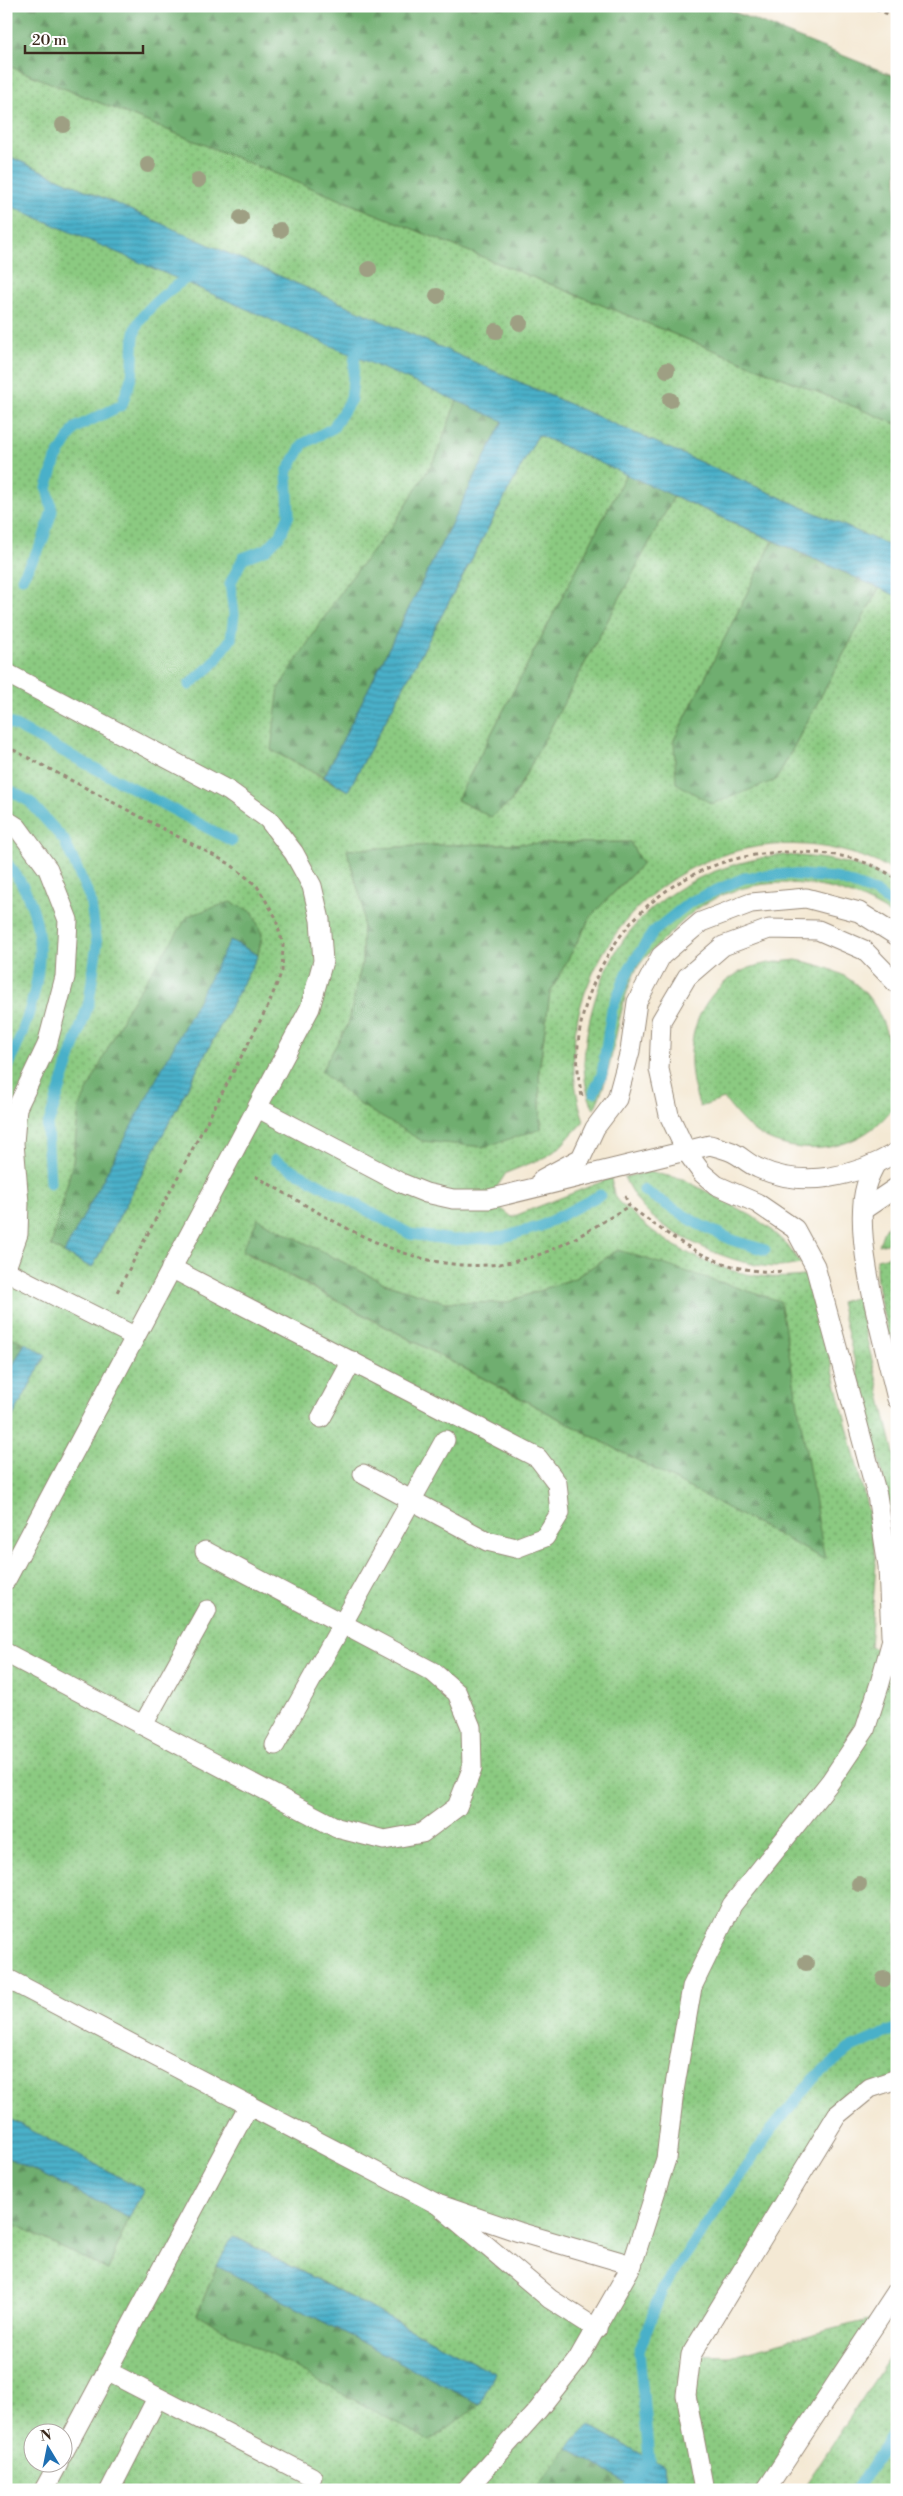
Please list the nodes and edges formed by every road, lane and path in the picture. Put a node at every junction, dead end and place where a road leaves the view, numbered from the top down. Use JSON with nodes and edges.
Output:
{"nodes":[{"id":1,"x":869,"y":6,"type":"edge"},
{"id":2,"x":897,"y":18,"type":"edge"},
{"id":3,"x":6,"y":673,"type":"edge"},
{"id":4,"x":6,"y":746,"type":"edge"},
{"id":5,"x":6,"y":820,"type":"edge"},
{"id":6,"x":897,"y":936,"type":"edge"},
{"id":7,"x":897,"y":984,"type":"edge"},
{"id":8,"x":258,"y":1108,"type":"junction"},
{"id":9,"x":196,"y":1142,"type":"junction"},
{"id":10,"x":686,"y":1152,"type":"junction"},
{"id":11,"x":897,"y":1152,"type":"edge"},
{"id":12,"x":229,"y":1161,"type":"junction"},
{"id":13,"x":875,"y":1165,"type":"junction"},
{"id":14,"x":897,"y":1187,"type":"edge"},
{"id":15,"x":516,"y":1193,"type":"junction"},
{"id":16,"x":629,"y":1206,"type":"dead end"},
{"id":17,"x":863,"y":1210,"type":"junction"},
{"id":18,"x":171,"y":1268,"type":"junction"},
{"id":19,"x":6,"y":1270,"type":"edge"},
{"id":20,"x":102,"y":1320,"type":"junction"},
{"id":21,"x":134,"y":1336,"type":"junction"},
{"id":22,"x":352,"y":1361,"type":"junction"},
{"id":23,"x":897,"y":1399,"type":"edge"},
{"id":24,"x":321,"y":1418,"type":"dead end"},
{"id":25,"x":445,"y":1440,"type":"dead end"},
{"id":26,"x":363,"y":1474,"type":"dead end"},
{"id":27,"x":412,"y":1500,"type":"junction"},
{"id":28,"x":205,"y":1551,"type":"dead end"},
{"id":29,"x":6,"y":1580,"type":"edge"},
{"id":30,"x":207,"y":1610,"type":"dead end"},
{"id":31,"x":343,"y":1624,"type":"junction"},
{"id":32,"x":894,"y":1630,"type":"edge"},
{"id":33,"x":6,"y":1654,"type":"edge"},
{"id":34,"x":143,"y":1726,"type":"junction"},
{"id":35,"x":275,"y":1745,"type":"dead end"},
{"id":36,"x":6,"y":1978,"type":"edge"},
{"id":37,"x":897,"y":2079,"type":"edge"},
{"id":38,"x":249,"y":2105,"type":"junction"},
{"id":39,"x":437,"y":2204,"type":"junction"},
{"id":40,"x":632,"y":2265,"type":"junction"},
{"id":41,"x":897,"y":2291,"type":"edge"},
{"id":42,"x":597,"y":2328,"type":"junction"},
{"id":43,"x":107,"y":2371,"type":"junction"},
{"id":44,"x":157,"y":2398,"type":"junction"},
{"id":45,"x":72,"y":2436,"type":"edge"},
{"id":46,"x":53,"y":2474,"type":"edge"},
{"id":47,"x":312,"y":2477,"type":"dead end"},
{"id":48,"x":44,"y":2490,"type":"edge"},
{"id":49,"x":110,"y":2490,"type":"edge"},
{"id":50,"x":466,"y":2490,"type":"edge"},
{"id":51,"x":704,"y":2490,"type":"edge"},
{"id":52,"x":766,"y":2490,"type":"edge"}],
"edges":[{"from":1,"to":2,"type":"path"},
{"from":3,"to":8,"type":"lane"},
{"from":4,"to":9,"type":"path"},
{"from":5,"to":19,"type":"lane"},
{"from":6,"to":15,"type":"lane"},
{"from":7,"to":10,"type":"lane"},
{"from":8,"to":12,"type":"lane"},
{"from":8,"to":15,"type":"lane"},
{"from":9,"to":12,"type":"path"},
{"from":9,"to":20,"type":"path"},
{"from":10,"to":13,"type":"lane"},
{"from":10,"to":15,"type":"lane"},
{"from":10,"to":32,"type":"lane"},
{"from":11,"to":13,"type":"lane"},
{"from":12,"to":16,"type":"path"},
{"from":12,"to":18,"type":"lane"},
{"from":13,"to":17,"type":"lane"},
{"from":14,"to":17,"type":"lane"},
{"from":17,"to":23,"type":"lane"},
{"from":18,"to":21,"type":"lane"},
{"from":18,"to":22,"type":"lane"},
{"from":19,"to":20,"type":"lane"},
{"from":20,"to":21,"type":"lane"},
{"from":21,"to":29,"type":"lane"},
{"from":22,"to":24,"type":"lane"},
{"from":22,"to":27,"type":"lane"},
{"from":25,"to":27,"type":"lane"},
{"from":26,"to":27,"type":"lane"},
{"from":27,"to":31,"type":"lane"},
{"from":28,"to":31,"type":"lane"},
{"from":30,"to":34,"type":"lane"},
{"from":31,"to":34,"type":"lane"},
{"from":31,"to":35,"type":"lane"},
{"from":32,"to":40,"type":"lane"},
{"from":33,"to":34,"type":"lane"},
{"from":36,"to":38,"type":"lane"},
{"from":37,"to":51,"type":"lane"},
{"from":38,"to":39,"type":"lane"},
{"from":38,"to":43,"type":"lane"},
{"from":39,"to":40,"type":"lane"},
{"from":39,"to":42,"type":"lane"},
{"from":40,"to":42,"type":"lane"},
{"from":41,"to":52,"type":"lane"},
{"from":42,"to":50,"type":"lane"},
{"from":43,"to":44,"type":"lane"},
{"from":43,"to":45,"type":"lane"},
{"from":44,"to":47,"type":"lane"},
{"from":44,"to":49,"type":"lane"},
{"from":46,"to":48,"type":"lane"}]}
